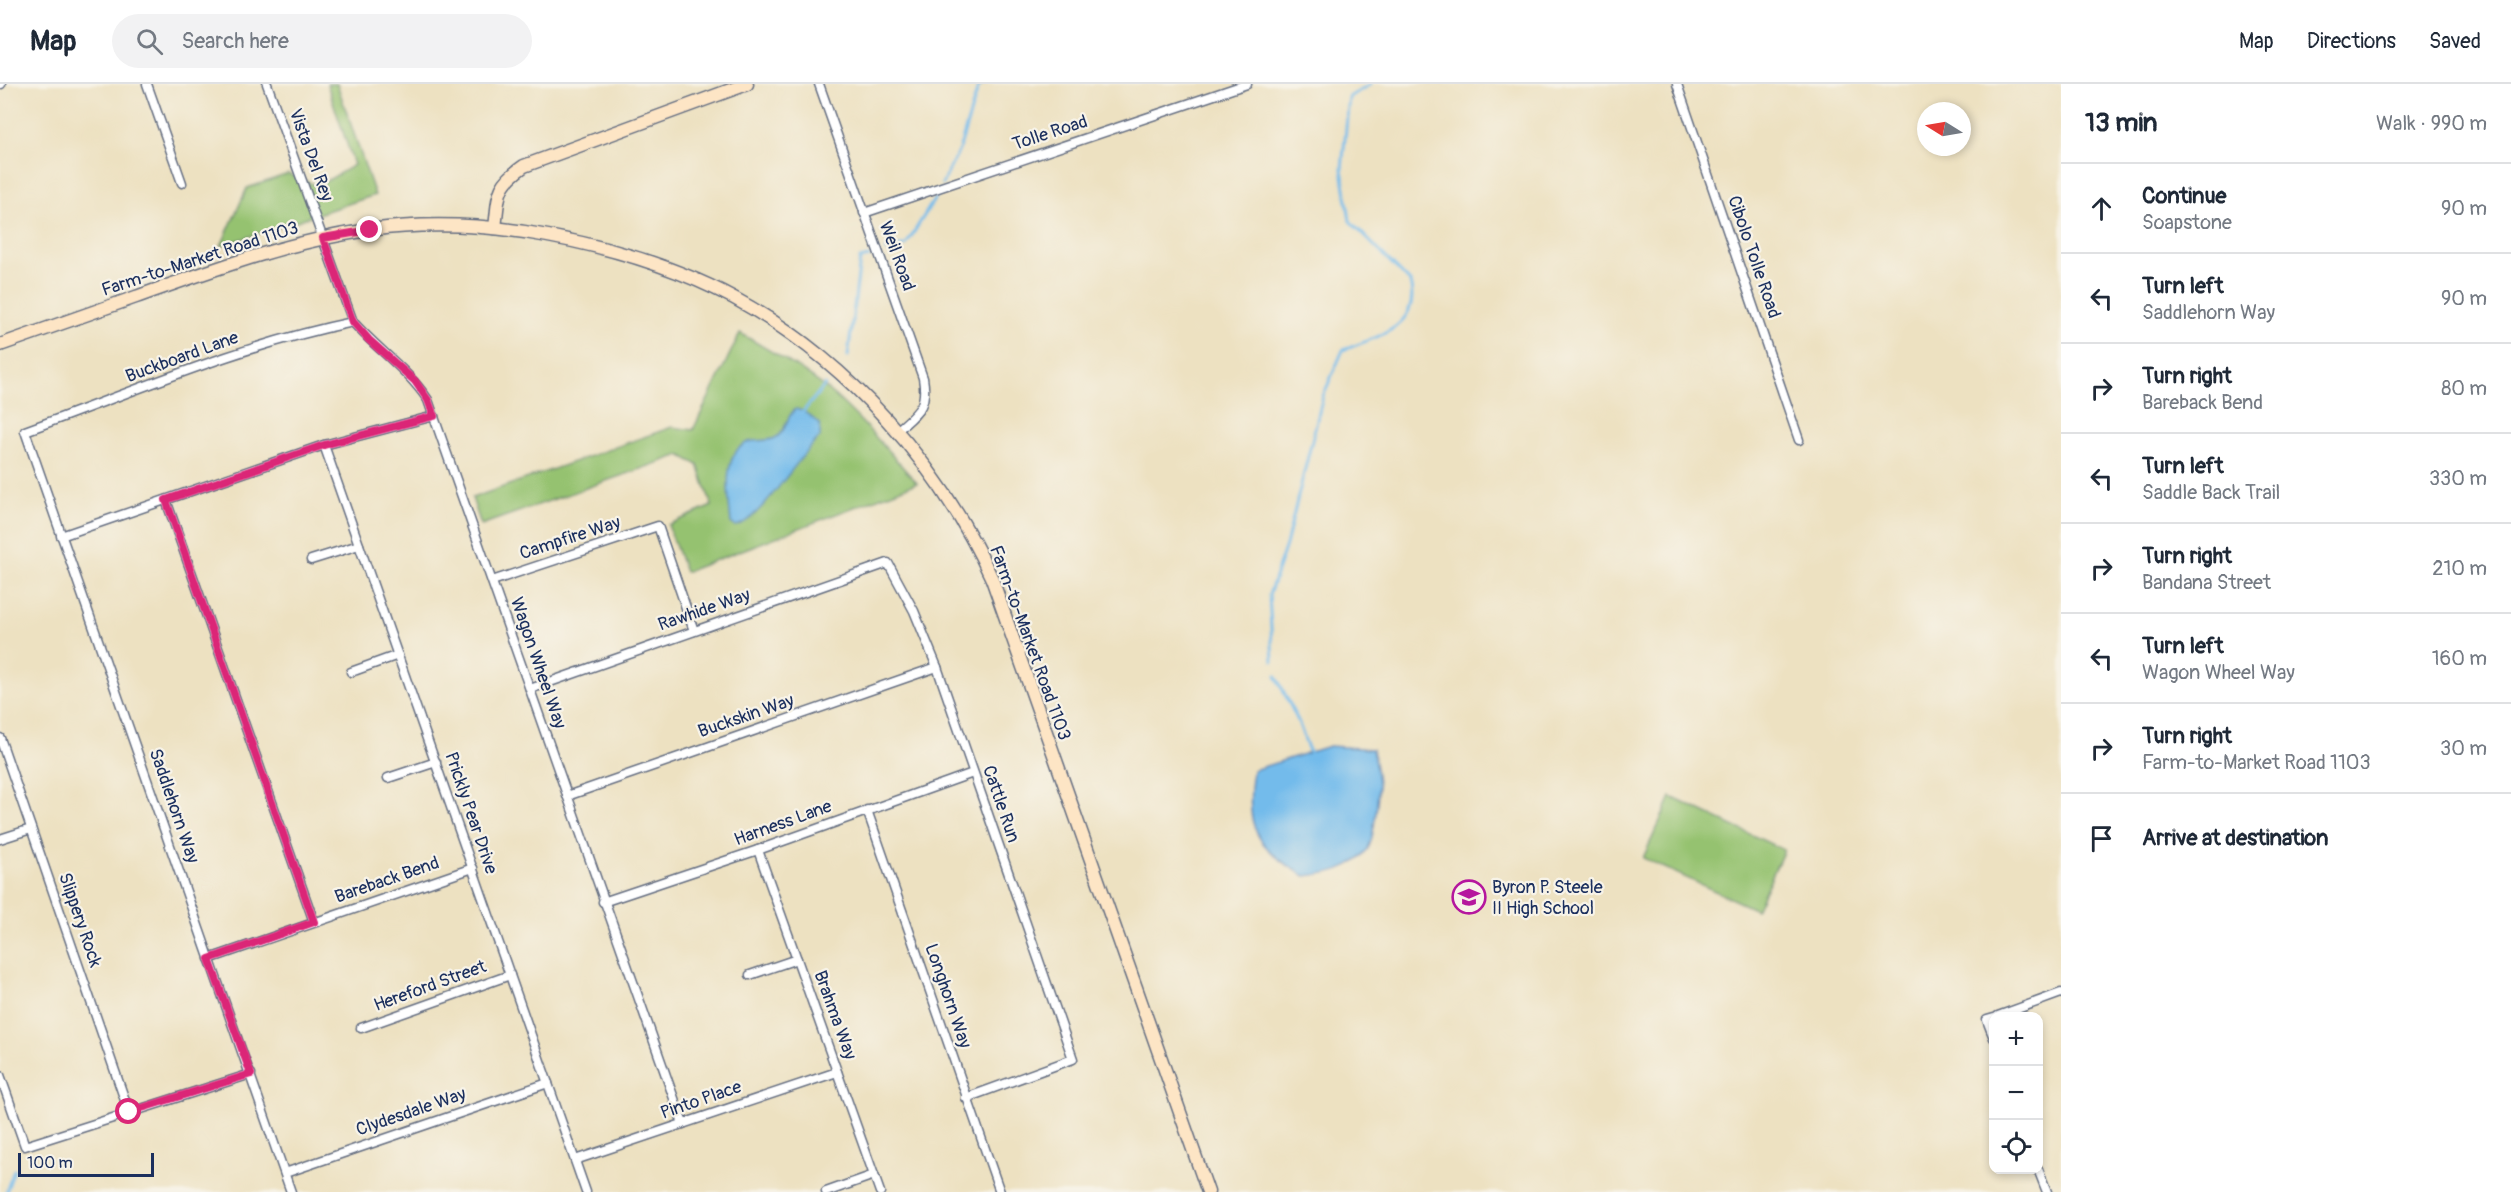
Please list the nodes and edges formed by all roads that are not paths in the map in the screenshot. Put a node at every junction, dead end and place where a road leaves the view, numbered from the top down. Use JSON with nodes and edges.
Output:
{"nodes":[{"id":1,"x":147,"y":84,"type":"edge"},
{"id":2,"x":267,"y":84,"type":"edge"},
{"id":3,"x":747,"y":84,"type":"edge"},
{"id":4,"x":819,"y":84,"type":"edge"},
{"id":5,"x":1247,"y":84,"type":"edge"},
{"id":6,"x":1677,"y":84,"type":"edge"},
{"id":7,"x":182,"y":183,"type":"dead end"},
{"id":8,"x":864,"y":213,"type":"junction"},
{"id":9,"x":495,"y":228,"type":"junction"},
{"id":10,"x":323,"y":238,"type":"junction"},
{"id":11,"x":353,"y":322,"type":"junction"},
{"id":12,"x":0,"y":345,"type":"edge"},
{"id":13,"x":434,"y":416,"type":"junction"},
{"id":14,"x":898,"y":430,"type":"junction"},
{"id":15,"x":25,"y":431,"type":"joint"},
{"id":16,"x":1799,"y":440,"type":"dead end"},
{"id":17,"x":324,"y":445,"type":"junction"},
{"id":18,"x":166,"y":500,"type":"junction"},
{"id":19,"x":62,"y":536,"type":"junction"},
{"id":20,"x":359,"y":545,"type":"junction"},
{"id":21,"x":311,"y":560,"type":"dead end"},
{"id":22,"x":888,"y":563,"type":"joint"},
{"id":23,"x":492,"y":581,"type":"junction"},
{"id":24,"x":694,"y":631,"type":"junction"},
{"id":25,"x":398,"y":655,"type":"junction"},
{"id":26,"x":937,"y":667,"type":"junction"},
{"id":27,"x":351,"y":672,"type":"dead end"},
{"id":28,"x":530,"y":689,"type":"junction"},
{"id":29,"x":0,"y":738,"type":"edge"},
{"id":30,"x":436,"y":762,"type":"junction"},
{"id":31,"x":973,"y":773,"type":"junction"},
{"id":32,"x":388,"y":778,"type":"dead end"},
{"id":33,"x":567,"y":796,"type":"junction"},
{"id":34,"x":867,"y":810,"type":"junction"},
{"id":35,"x":31,"y":829,"type":"junction"},
{"id":36,"x":0,"y":839,"type":"edge"},
{"id":37,"x":758,"y":850,"type":"junction"},
{"id":38,"x":473,"y":868,"type":"junction"},
{"id":39,"x":603,"y":902,"type":"junction"},
{"id":40,"x":314,"y":922,"type":"junction"},
{"id":41,"x":209,"y":959,"type":"junction"},
{"id":42,"x":797,"y":959,"type":"junction"},
{"id":43,"x":510,"y":975,"type":"junction"},
{"id":44,"x":750,"y":975,"type":"dead end"},
{"id":45,"x":2061,"y":993,"type":"edge"},
{"id":46,"x":2009,"y":1012,"type":"edge"},
{"id":47,"x":361,"y":1028,"type":"dead end"},
{"id":48,"x":837,"y":1072,"type":"junction"},
{"id":49,"x":251,"y":1074,"type":"junction"},
{"id":50,"x":0,"y":1075,"type":"edge"},
{"id":51,"x":548,"y":1083,"type":"junction"},
{"id":52,"x":966,"y":1098,"type":"junction"},
{"id":53,"x":129,"y":1112,"type":"junction"},
{"id":54,"x":682,"y":1124,"type":"junction"},
{"id":55,"x":575,"y":1160,"type":"junction"},
{"id":56,"x":285,"y":1173,"type":"junction"},
{"id":57,"x":2040,"y":1174,"type":"edge"},
{"id":58,"x":874,"y":1175,"type":"junction"},
{"id":59,"x":291,"y":1192,"type":"edge"},
{"id":60,"x":586,"y":1192,"type":"edge"},
{"id":61,"x":826,"y":1192,"type":"edge"},
{"id":62,"x":880,"y":1192,"type":"edge"},
{"id":63,"x":1000,"y":1192,"type":"edge"},
{"id":64,"x":1208,"y":1192,"type":"edge"},
{"id":65,"x":2047,"y":1192,"type":"edge"}],
"edges":[{"from":1,"to":7,"type":"street"},
{"from":2,"to":10,"type":"street","name":"Vista Del Rey"},
{"from":3,"to":9,"type":"main road"},
{"from":4,"to":8,"type":"street","name":"Weil Road"},
{"from":5,"to":8,"type":"street","name":"Tolle Road"},
{"from":6,"to":16,"type":"street","name":"Cibolo Tolle Road"},
{"from":8,"to":14,"type":"street","name":"Weil Road"},
{"from":9,"to":10,"type":"main road","name":"Farm-to-Market Road 1103"},
{"from":9,"to":14,"type":"main road","name":"Farm-to-Market Road 1103"},
{"from":10,"to":11,"type":"street","name":"Wagon Wheel Way"},
{"from":10,"to":12,"type":"main road","name":"Farm-to-Market Road 1103"},
{"from":11,"to":13,"type":"street","name":"Wagon Wheel Way"},
{"from":11,"to":15,"type":"street","name":"Buckboard Lane"},
{"from":13,"to":17,"type":"street"},
{"from":13,"to":23,"type":"street","name":"Wagon Wheel Way"},
{"from":14,"to":64,"type":"main road","name":"Farm-to-Market Road 1103"},
{"from":15,"to":19,"type":"street","name":"Saddlehorn Way"},
{"from":17,"to":18,"type":"street"},
{"from":17,"to":20,"type":"street","name":"Prickly Pear Drive"},
{"from":18,"to":19,"type":"street"},
{"from":18,"to":40,"type":"street"},
{"from":19,"to":41,"type":"street","name":"Saddlehorn Way"},
{"from":20,"to":21,"type":"street"},
{"from":20,"to":25,"type":"street","name":"Prickly Pear Drive"},
{"from":22,"to":24,"type":"street","name":"Rawhide Way"},
{"from":22,"to":26,"type":"street","name":"Cattle Run"},
{"from":23,"to":24,"type":"street","name":"Campfire Way"},
{"from":23,"to":28,"type":"street","name":"Wagon Wheel Way"},
{"from":24,"to":28,"type":"street","name":"Rawhide Way"},
{"from":25,"to":27,"type":"street"},
{"from":25,"to":30,"type":"street","name":"Prickly Pear Drive"},
{"from":26,"to":31,"type":"street","name":"Cattle Run"},
{"from":26,"to":33,"type":"street","name":"Buckskin Way"},
{"from":28,"to":33,"type":"street","name":"Wagon Wheel Way"},
{"from":29,"to":35,"type":"street","name":"Slippery Rock"},
{"from":30,"to":32,"type":"street"},
{"from":30,"to":38,"type":"street","name":"Prickly Pear Drive"},
{"from":31,"to":34,"type":"street","name":"Harness Lane"},
{"from":31,"to":52,"type":"street","name":"Cattle Run"},
{"from":33,"to":39,"type":"street","name":"Wagon Wheel Way"},
{"from":34,"to":37,"type":"street","name":"Harness Lane"},
{"from":34,"to":52,"type":"street","name":"Longhorn Way"},
{"from":35,"to":36,"type":"street"},
{"from":35,"to":53,"type":"street","name":"Slippery Rock"},
{"from":37,"to":39,"type":"street","name":"Harness Lane"},
{"from":37,"to":42,"type":"street","name":"Brahma Way"},
{"from":38,"to":40,"type":"street","name":"Bareback Bend"},
{"from":38,"to":43,"type":"street","name":"Prickly Pear Drive"},
{"from":39,"to":54,"type":"street","name":"Wagon Wheel Way"},
{"from":40,"to":41,"type":"street","name":"Bareback Bend"},
{"from":41,"to":49,"type":"street","name":"Saddlehorn Way"},
{"from":42,"to":44,"type":"street"},
{"from":42,"to":48,"type":"street","name":"Brahma Way"},
{"from":43,"to":47,"type":"street","name":"Hereford Street"},
{"from":43,"to":51,"type":"street","name":"Prickly Pear Drive"},
{"from":45,"to":46,"type":"street"},
{"from":48,"to":54,"type":"street","name":"Pinto Place"},
{"from":48,"to":58,"type":"street","name":"Brahma Way"},
{"from":49,"to":53,"type":"street"},
{"from":49,"to":56,"type":"street","name":"Saddlehorn Way"},
{"from":50,"to":53,"type":"street"},
{"from":51,"to":55,"type":"street","name":"Prickly Pear Drive"},
{"from":51,"to":56,"type":"street","name":"Clydesdale Way"},
{"from":52,"to":63,"type":"street","name":"Longhorn Way"},
{"from":54,"to":55,"type":"street","name":"Pinto Place"},
{"from":55,"to":60,"type":"street","name":"Prickly Pear Drive"},
{"from":56,"to":59,"type":"street","name":"Saddlehorn Way"},
{"from":57,"to":65,"type":"street"},
{"from":58,"to":61,"type":"street"},
{"from":58,"to":62,"type":"street","name":"Brahma Way"}]}
